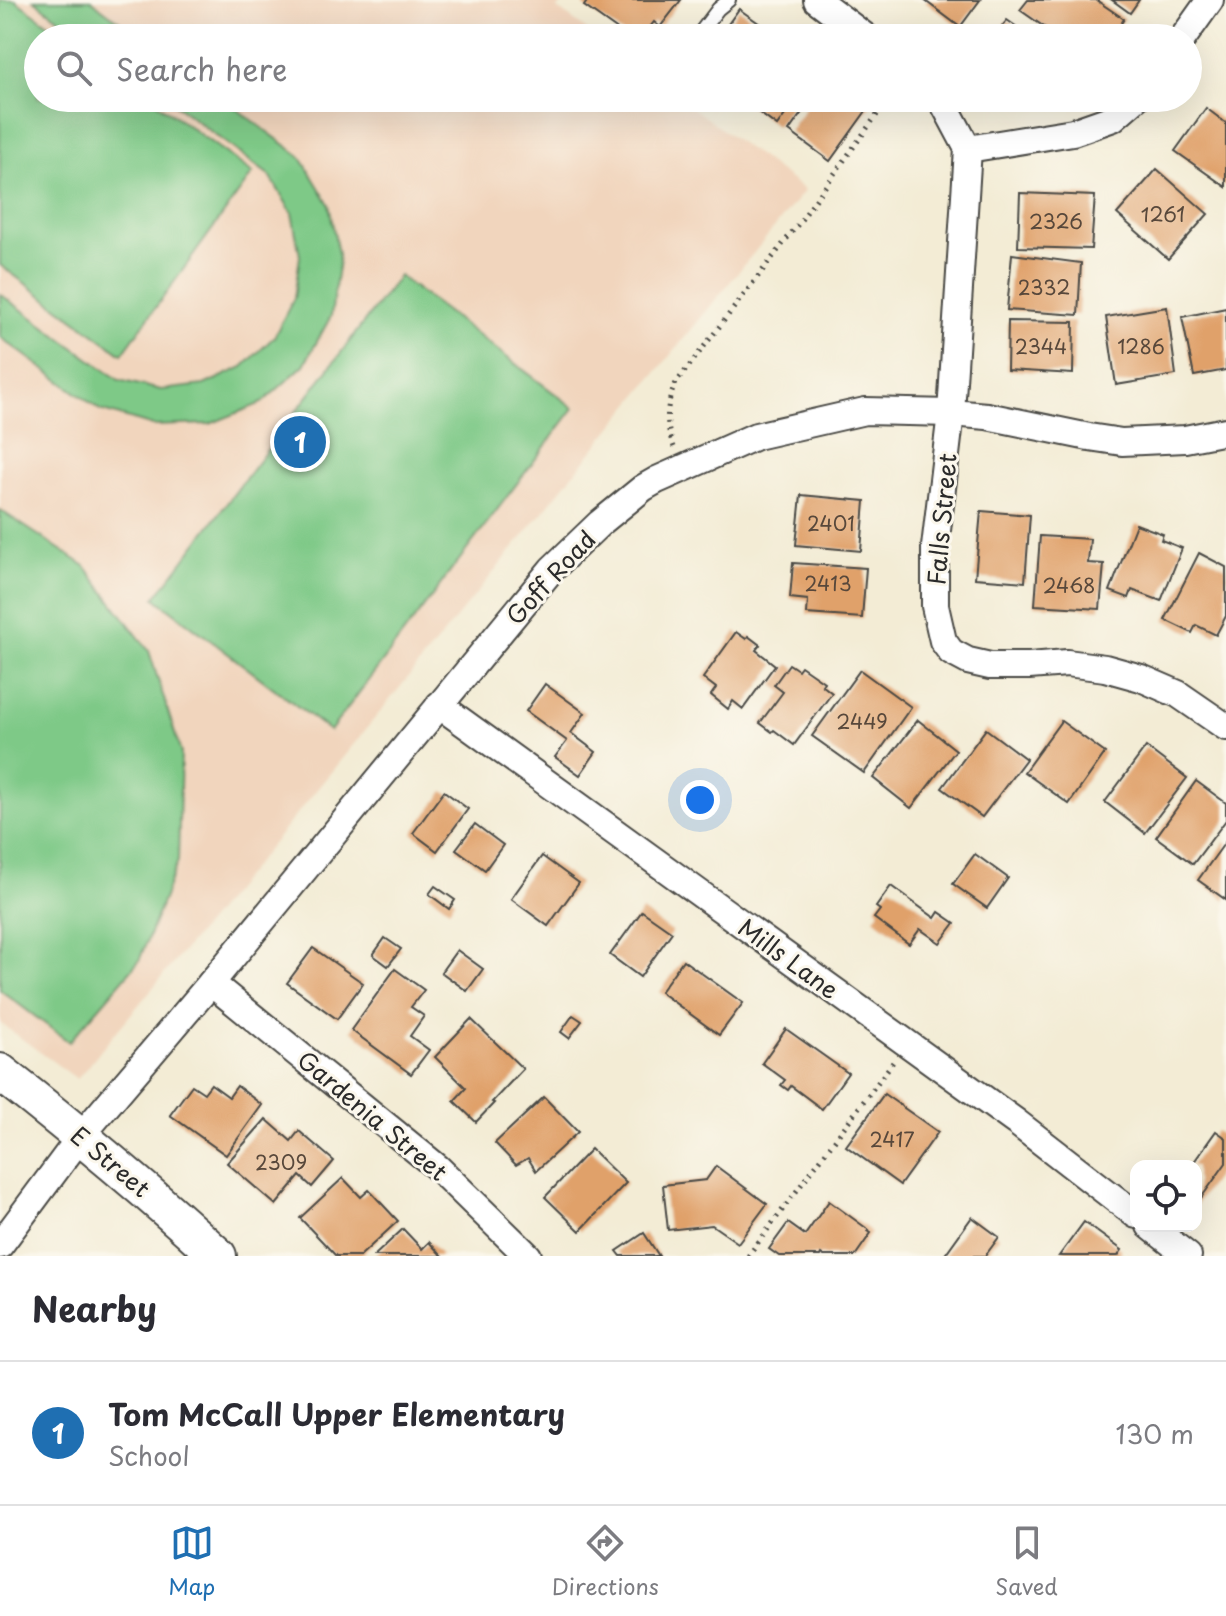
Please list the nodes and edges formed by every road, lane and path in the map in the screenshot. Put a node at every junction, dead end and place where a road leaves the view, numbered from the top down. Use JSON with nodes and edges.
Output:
{"nodes":[{"id":1,"x":729,"y":0,"type":"edge"},
{"id":2,"x":817,"y":0,"type":"edge"},
{"id":3,"x":1210,"y":0,"type":"edge"},
{"id":4,"x":707,"y":24,"type":"edge"},
{"id":5,"x":849,"y":24,"type":"edge"},
{"id":6,"x":1193,"y":24,"type":"edge"},
{"id":7,"x":879,"y":112,"type":"edge"},
{"id":8,"x":948,"y":112,"type":"edge"},
{"id":9,"x":1120,"y":112,"type":"edge"},
{"id":10,"x":968,"y":149,"type":"junction"},
{"id":11,"x":951,"y":413,"type":"junction"},
{"id":12,"x":1226,"y":431,"type":"edge"},
{"id":13,"x":683,"y":469,"type":"junction"},
{"id":14,"x":439,"y":705,"type":"junction"},
{"id":15,"x":1226,"y":727,"type":"edge"},
{"id":16,"x":211,"y":983,"type":"junction"},
{"id":17,"x":907,"y":1043,"type":"junction"},
{"id":18,"x":0,"y":1072,"type":"edge"},
{"id":19,"x":81,"y":1136,"type":"junction"},
{"id":20,"x":1130,"y":1210,"type":"edge"},
{"id":21,"x":1158,"y":1232,"type":"edge"},
{"id":22,"x":0,"y":1245,"type":"edge"},
{"id":23,"x":218,"y":1256,"type":"edge"},
{"id":24,"x":528,"y":1256,"type":"edge"},
{"id":25,"x":748,"y":1256,"type":"edge"},
{"id":26,"x":1188,"y":1256,"type":"edge"}],
"edges":[{"from":1,"to":4,"type":"lane"},
{"from":2,"to":5,"type":"street"},
{"from":3,"to":6,"type":"street"},
{"from":7,"to":13,"type":"path"},
{"from":8,"to":10,"type":"street"},
{"from":9,"to":10,"type":"street"},
{"from":10,"to":11,"type":"street","name":"Falls Street"},
{"from":11,"to":12,"type":"street","name":"Goff Road"},
{"from":11,"to":13,"type":"street","name":"Goff Road"},
{"from":11,"to":15,"type":"street","name":"Falls Street"},
{"from":13,"to":14,"type":"street","name":"Goff Road"},
{"from":14,"to":16,"type":"street","name":"Goff Road"},
{"from":14,"to":17,"type":"street","name":"Mills Lane"},
{"from":16,"to":19,"type":"street","name":"Goff Road"},
{"from":16,"to":24,"type":"street","name":"Gardenia Street"},
{"from":17,"to":20,"type":"street","name":"Mills Lane"},
{"from":17,"to":25,"type":"path"},
{"from":18,"to":19,"type":"main road","name":"E Street"},
{"from":19,"to":22,"type":"street","name":"Goff Road"},
{"from":19,"to":23,"type":"main road","name":"E Street"},
{"from":21,"to":26,"type":"street"}]}
